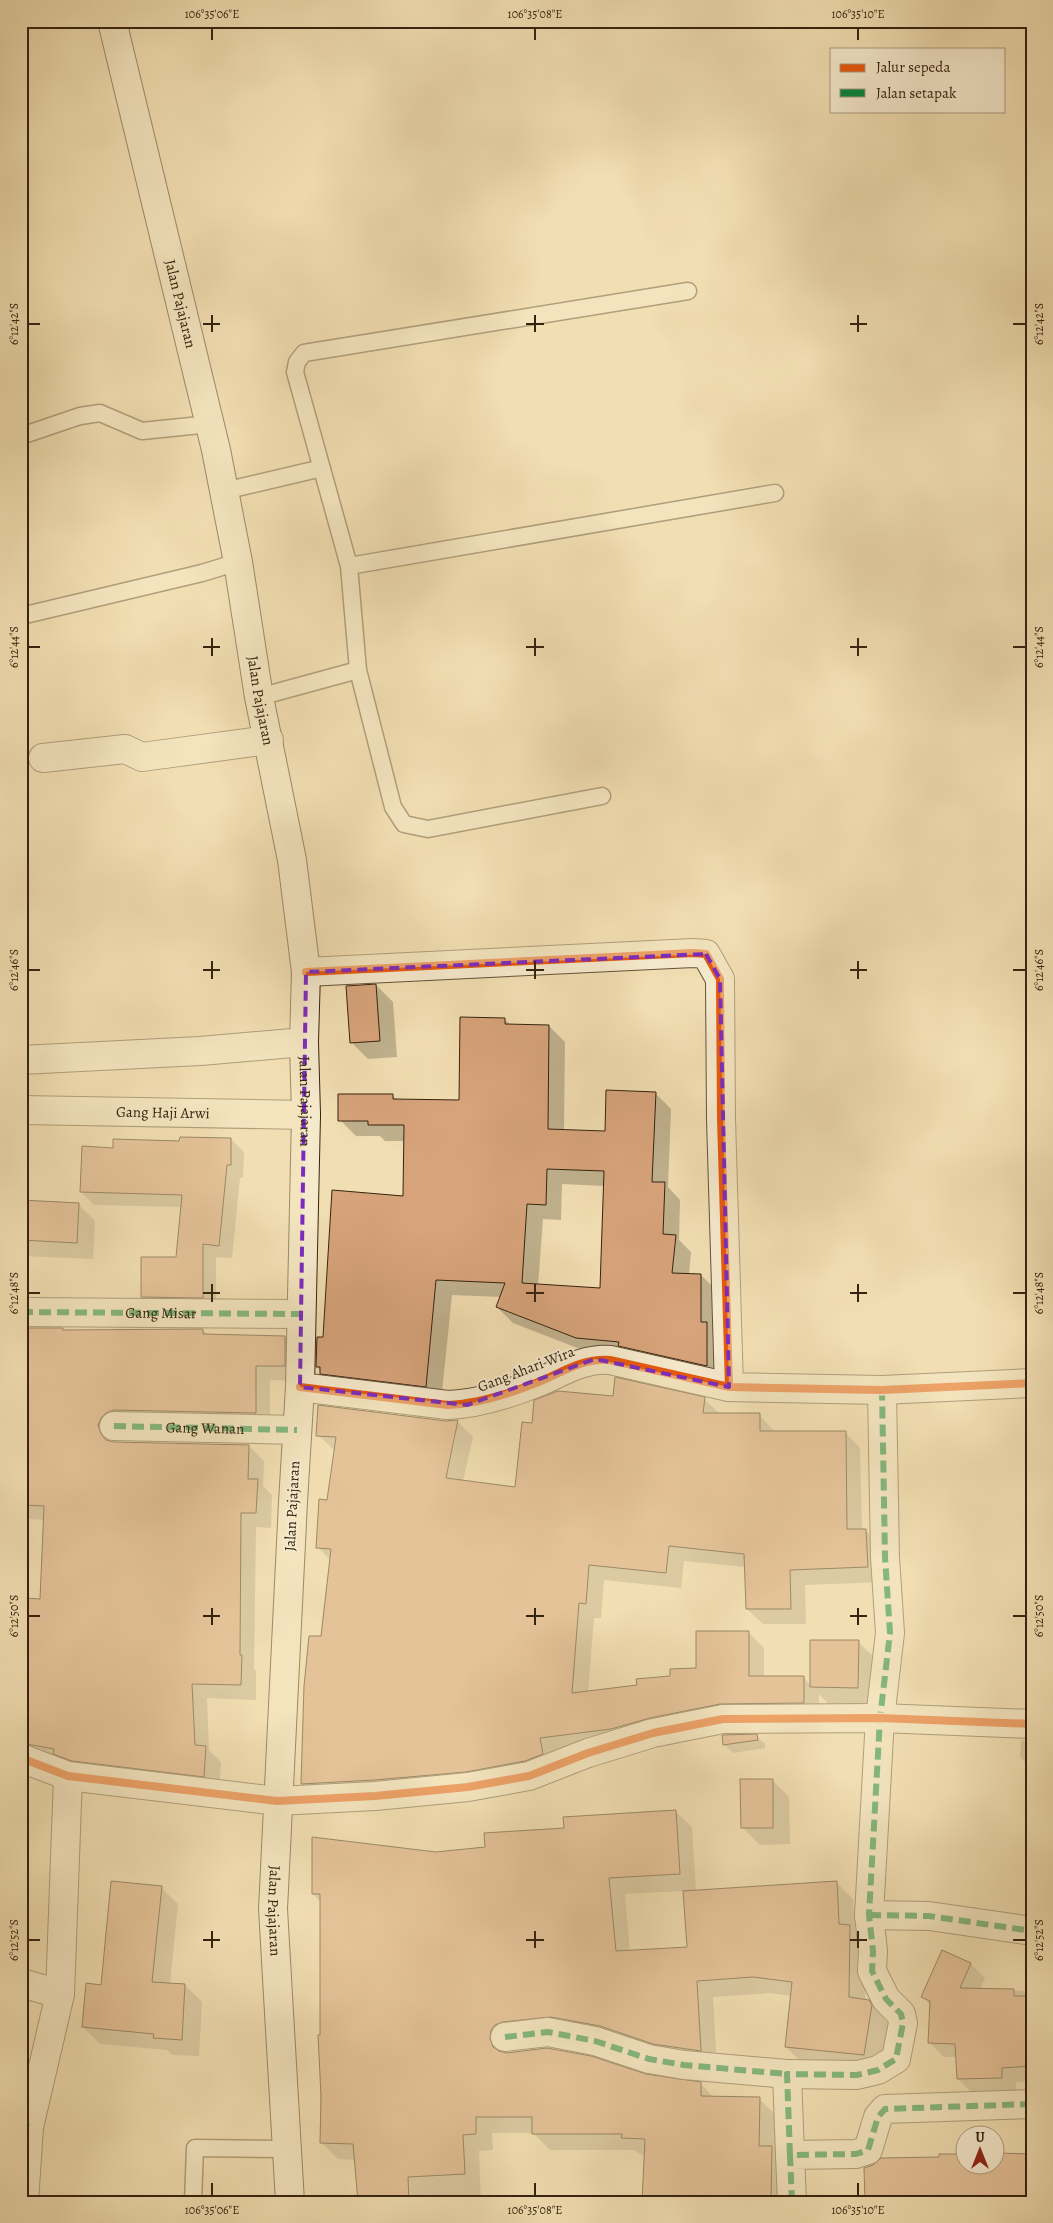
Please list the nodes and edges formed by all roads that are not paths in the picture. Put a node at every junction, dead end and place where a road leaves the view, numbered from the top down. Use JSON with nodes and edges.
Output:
{"nodes":[{"id":1,"x":112,"y":21,"type":"edge"},
{"id":2,"x":688,"y":291,"type":"dead end"},
{"id":3,"x":210,"y":424,"type":"junction"},
{"id":4,"x":21,"y":436,"type":"edge"},
{"id":5,"x":322,"y":468,"type":"junction"},
{"id":6,"x":224,"y":491,"type":"junction"},
{"id":7,"x":775,"y":492,"type":"dead end"},
{"id":8,"x":238,"y":562,"type":"junction"},
{"id":9,"x":349,"y":566,"type":"junction"},
{"id":10,"x":21,"y":616,"type":"edge"},
{"id":11,"x":358,"y":670,"type":"junction"},
{"id":12,"x":259,"y":697,"type":"junction"},
{"id":13,"x":269,"y":740,"type":"junction"},
{"id":14,"x":43,"y":758,"type":"dead end"},
{"id":15,"x":602,"y":796,"type":"dead end"},
{"id":16,"x":306,"y":972,"type":"junction"},
{"id":17,"x":304,"y":1042,"type":"junction"},
{"id":18,"x":21,"y":1060,"type":"edge"},
{"id":19,"x":21,"y":1110,"type":"edge"},
{"id":20,"x":306,"y":1115,"type":"junction"},
{"id":21,"x":21,"y":1312,"type":"edge"},
{"id":22,"x":301,"y":1314,"type":"junction"},
{"id":23,"x":1032,"y":1383,"type":"edge"},
{"id":24,"x":300,"y":1387,"type":"junction"},
{"id":25,"x":729,"y":1387,"type":"junction"},
{"id":26,"x":882,"y":1390,"type":"junction"},
{"id":27,"x":114,"y":1426,"type":"dead end"},
{"id":28,"x":297,"y":1430,"type":"junction"},
{"id":29,"x":880,"y":1718,"type":"junction"},
{"id":30,"x":1032,"y":1724,"type":"edge"},
{"id":31,"x":21,"y":1758,"type":"edge"},
{"id":32,"x":68,"y":1776,"type":"junction"},
{"id":33,"x":277,"y":1801,"type":"junction"},
{"id":34,"x":869,"y":1915,"type":"junction"},
{"id":35,"x":1032,"y":1931,"type":"edge"},
{"id":36,"x":21,"y":1983,"type":"edge"},
{"id":37,"x":60,"y":1994,"type":"junction"},
{"id":38,"x":505,"y":2037,"type":"dead end"},
{"id":39,"x":787,"y":2074,"type":"junction"},
{"id":40,"x":1032,"y":2104,"type":"edge"},
{"id":41,"x":25,"y":2126,"type":"edge"},
{"id":42,"x":287,"y":2149,"type":"junction"},
{"id":43,"x":790,"y":2155,"type":"junction"},
{"id":44,"x":24,"y":2202,"type":"edge"},
{"id":45,"x":193,"y":2202,"type":"edge"},
{"id":46,"x":290,"y":2202,"type":"edge"},
{"id":47,"x":792,"y":2202,"type":"edge"}],
"edges":[{"from":1,"to":3,"type":"street","name":"Jalan Pajajaran"},
{"from":2,"to":5,"type":"lane"},
{"from":3,"to":4,"type":"lane"},
{"from":3,"to":6,"type":"street","name":"Jalan Pajajaran"},
{"from":5,"to":6,"type":"lane"},
{"from":5,"to":9,"type":"lane"},
{"from":6,"to":8,"type":"street","name":"Jalan Pajajaran"},
{"from":7,"to":9,"type":"lane"},
{"from":8,"to":10,"type":"lane"},
{"from":8,"to":12,"type":"street","name":"Jalan Pajajaran"},
{"from":9,"to":11,"type":"lane"},
{"from":11,"to":12,"type":"lane"},
{"from":11,"to":15,"type":"lane"},
{"from":12,"to":13,"type":"street","name":"Jalan Pajajaran"},
{"from":13,"to":14,"type":"street"},
{"from":13,"to":16,"type":"street","name":"Jalan Pajajaran"},
{"from":16,"to":17,"type":"street","name":"Jalan Pajajaran"},
{"from":16,"to":25,"type":"street"},
{"from":17,"to":18,"type":"street"},
{"from":17,"to":20,"type":"street","name":"Jalan Pajajaran"},
{"from":19,"to":20,"type":"street","name":"Gang Haji Arwi"},
{"from":20,"to":22,"type":"street","name":"Jalan Pajajaran"},
{"from":21,"to":22,"type":"street","name":"Gang Misar"},
{"from":22,"to":24,"type":"street","name":"Jalan Pajajaran"},
{"from":23,"to":26,"type":"street","name":"Gang Ahari Wira"},
{"from":24,"to":25,"type":"street","name":"Gang Ahari Wira"},
{"from":24,"to":28,"type":"street","name":"Jalan Pajajaran"},
{"from":25,"to":26,"type":"street","name":"Gang Ahari Wira"},
{"from":26,"to":29,"type":"street"},
{"from":27,"to":28,"type":"street","name":"Gang Wanan"},
{"from":28,"to":33,"type":"street","name":"Jalan Pajajaran"},
{"from":29,"to":30,"type":"street"},
{"from":29,"to":33,"type":"street"},
{"from":29,"to":34,"type":"street"},
{"from":31,"to":32,"type":"street"},
{"from":32,"to":33,"type":"street"},
{"from":32,"to":37,"type":"street"},
{"from":33,"to":42,"type":"street","name":"Jalan Pajajaran"},
{"from":34,"to":35,"type":"street"},
{"from":34,"to":39,"type":"street"},
{"from":36,"to":37,"type":"street"},
{"from":37,"to":41,"type":"street"},
{"from":38,"to":39,"type":"street"},
{"from":39,"to":43,"type":"street"},
{"from":40,"to":43,"type":"street"},
{"from":41,"to":44,"type":"street"},
{"from":42,"to":45,"type":"lane"},
{"from":42,"to":46,"type":"street","name":"Jalan Pajajaran"},
{"from":43,"to":47,"type":"street"}]}
